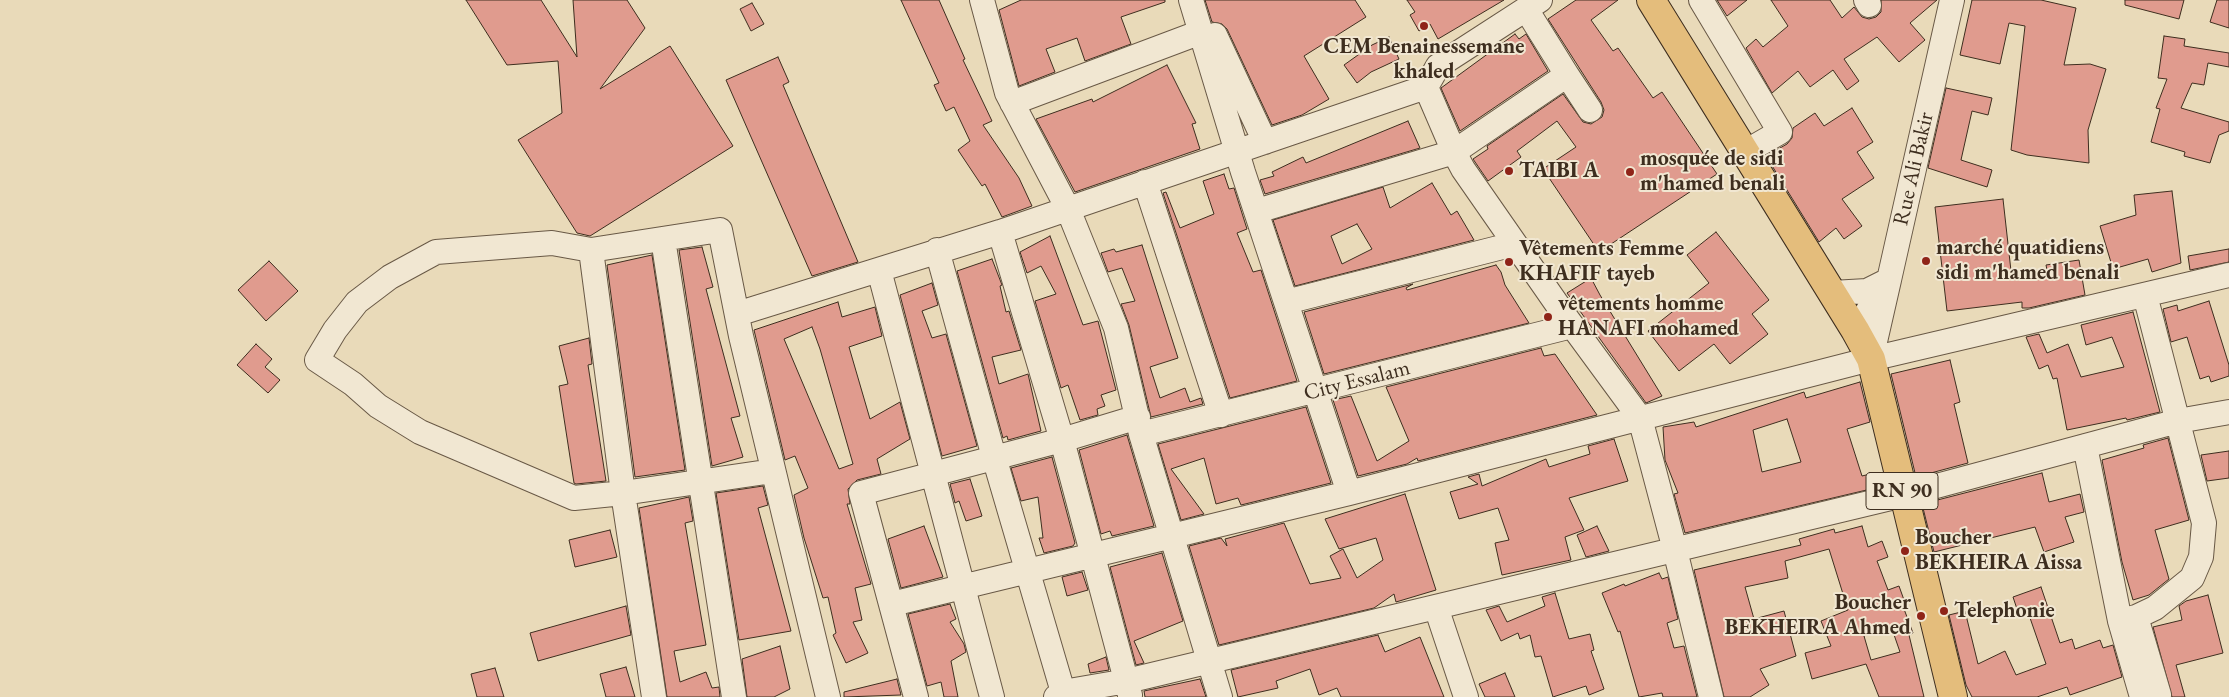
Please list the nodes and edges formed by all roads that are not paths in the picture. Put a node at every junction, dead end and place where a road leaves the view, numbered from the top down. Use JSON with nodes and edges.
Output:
{"nodes":[{"id":1,"x":982,"y":0,"type":"edge"},
{"id":2,"x":1192,"y":0,"type":"edge"},
{"id":3,"x":1199,"y":0,"type":"edge"},
{"id":4,"x":1650,"y":0,"type":"edge"},
{"id":5,"x":1669,"y":0,"type":"edge"},
{"id":6,"x":1689,"y":0,"type":"edge"},
{"id":7,"x":1701,"y":0,"type":"edge"},
{"id":8,"x":1952,"y":0,"type":"edge"},
{"id":9,"x":1533,"y":4,"type":"edge"},
{"id":10,"x":1201,"y":32,"type":"junction"},
{"id":11,"x":1567,"y":75,"type":"junction"},
{"id":12,"x":1426,"y":87,"type":"junction"},
{"id":13,"x":1012,"y":103,"type":"junction"},
{"id":14,"x":1590,"y":110,"type":"dead end"},
{"id":15,"x":1265,"y":142,"type":"junction"},
{"id":16,"x":1763,"y":142,"type":"junction"},
{"id":17,"x":1237,"y":151,"type":"junction"},
{"id":18,"x":1454,"y":152,"type":"junction"},
{"id":19,"x":1145,"y":182,"type":"junction"},
{"id":20,"x":1068,"y":209,"type":"junction"},
{"id":21,"x":1256,"y":211,"type":"junction"},
{"id":22,"x":1000,"y":232,"type":"junction"},
{"id":23,"x":663,"y":239,"type":"junction"},
{"id":24,"x":1514,"y":244,"type":"junction"},
{"id":25,"x":591,"y":250,"type":"junction"},
{"id":26,"x":937,"y":250,"type":"junction"},
{"id":27,"x":879,"y":270,"type":"junction"},
{"id":28,"x":2229,"y":274,"type":"edge"},
{"id":29,"x":1889,"y":280,"type":"junction"},
{"id":30,"x":1832,"y":293,"type":"junction"},
{"id":31,"x":2145,"y":295,"type":"junction"},
{"id":32,"x":1286,"y":302,"type":"junction"},
{"id":33,"x":737,"y":314,"type":"junction"},
{"id":34,"x":1572,"y":326,"type":"junction"},
{"id":35,"x":1855,"y":330,"type":"junction"},
{"id":36,"x":1871,"y":359,"type":"junction"},
{"id":37,"x":1316,"y":392,"type":"junction"},
{"id":38,"x":2229,"y":412,"type":"edge"},
{"id":39,"x":1221,"y":414,"type":"junction"},
{"id":40,"x":1640,"y":418,"type":"junction"},
{"id":41,"x":2178,"y":421,"type":"junction"},
{"id":42,"x":1140,"y":426,"type":"junction"},
{"id":43,"x":1062,"y":440,"type":"junction"},
{"id":44,"x":2085,"y":446,"type":"junction"},
{"id":45,"x":994,"y":457,"type":"junction"},
{"id":46,"x":773,"y":471,"type":"junction"},
{"id":47,"x":934,"y":474,"type":"junction"},
{"id":48,"x":702,"y":482,"type":"junction"},
{"id":49,"x":623,"y":493,"type":"junction"},
{"id":50,"x":1349,"y":493,"type":"junction"},
{"id":51,"x":1903,"y":495,"type":"junction"},
{"id":52,"x":1172,"y":536,"type":"junction"},
{"id":53,"x":1675,"y":550,"type":"junction"},
{"id":54,"x":1092,"y":555,"type":"junction"},
{"id":55,"x":1028,"y":571,"type":"junction"},
{"id":56,"x":963,"y":586,"type":"junction"},
{"id":57,"x":892,"y":604,"type":"junction"},
{"id":58,"x":1436,"y":607,"type":"junction"},
{"id":59,"x":2128,"y":619,"type":"junction"},
{"id":60,"x":1209,"y":662,"type":"junction"},
{"id":61,"x":1129,"y":689,"type":"edge"},
{"id":62,"x":1059,"y":695,"type":"edge"},
{"id":63,"x":654,"y":697,"type":"edge"},
{"id":64,"x":734,"y":697,"type":"edge"},
{"id":65,"x":828,"y":697,"type":"edge"},
{"id":66,"x":916,"y":697,"type":"edge"},
{"id":67,"x":992,"y":697,"type":"edge"},
{"id":68,"x":1220,"y":697,"type":"edge"},
{"id":69,"x":1466,"y":697,"type":"edge"},
{"id":70,"x":1710,"y":697,"type":"edge"},
{"id":71,"x":1953,"y":697,"type":"edge"},
{"id":72,"x":2142,"y":697,"type":"edge"},
{"id":73,"x":2151,"y":697,"type":"edge"}],
"edges":[{"from":1,"to":13,"type":"street"},
{"from":2,"to":10,"type":"street"},
{"from":3,"to":15,"type":"street"},
{"from":4,"to":30,"type":"main road","number":"RN 90"},
{"from":5,"to":16,"type":"main road","number":"RN 90"},
{"from":6,"to":16,"type":"street"},
{"from":7,"to":16,"type":"street"},
{"from":8,"to":29,"type":"street","name":"Rue Ali Bakir"},
{"from":9,"to":11,"type":"street"},
{"from":9,"to":12,"type":"street"},
{"from":10,"to":13,"type":"street"},
{"from":10,"to":17,"type":"street"},
{"from":11,"to":14,"type":"street"},
{"from":11,"to":18,"type":"street"},
{"from":12,"to":15,"type":"street"},
{"from":12,"to":18,"type":"street"},
{"from":13,"to":20,"type":"street"},
{"from":15,"to":17,"type":"street"},
{"from":16,"to":30,"type":"main road","number":"RN 90"},
{"from":17,"to":19,"type":"street"},
{"from":17,"to":21,"type":"street"},
{"from":18,"to":21,"type":"street"},
{"from":18,"to":24,"type":"street"},
{"from":19,"to":20,"type":"street"},
{"from":19,"to":39,"type":"street"},
{"from":20,"to":22,"type":"street"},
{"from":20,"to":42,"type":"street"},
{"from":21,"to":32,"type":"street"},
{"from":22,"to":26,"type":"street"},
{"from":22,"to":43,"type":"street"},
{"from":23,"to":25,"type":"street"},
{"from":23,"to":33,"type":"street"},
{"from":23,"to":48,"type":"street"},
{"from":24,"to":32,"type":"street"},
{"from":24,"to":34,"type":"street"},
{"from":25,"to":49,"type":"street"},
{"from":25,"to":49,"type":"street"},
{"from":26,"to":27,"type":"street"},
{"from":26,"to":45,"type":"street"},
{"from":27,"to":33,"type":"street"},
{"from":27,"to":47,"type":"street"},
{"from":28,"to":31,"type":"street"},
{"from":29,"to":30,"type":"street"},
{"from":29,"to":35,"type":"street","name":"Rue Ali Bakir"},
{"from":29,"to":36,"type":"street"},
{"from":30,"to":35,"type":"main road","number":"RN 90"},
{"from":31,"to":36,"type":"street"},
{"from":31,"to":41,"type":"street"},
{"from":32,"to":37,"type":"street"},
{"from":33,"to":46,"type":"street"},
{"from":34,"to":37,"type":"street","name":"City Essalam"},
{"from":34,"to":40,"type":"street"},
{"from":35,"to":36,"type":"main road","number":"RN 90"},
{"from":36,"to":40,"type":"street"},
{"from":36,"to":51,"type":"main road","number":"RN 90"},
{"from":37,"to":39,"type":"street","name":"City Essalam"},
{"from":37,"to":50,"type":"street"},
{"from":38,"to":41,"type":"street"},
{"from":39,"to":42,"type":"street","name":"City Essalam"},
{"from":40,"to":50,"type":"street"},
{"from":40,"to":53,"type":"street"},
{"from":41,"to":44,"type":"street"},
{"from":41,"to":59,"type":"street"},
{"from":42,"to":43,"type":"street","name":"City Essalam"},
{"from":42,"to":52,"type":"street"},
{"from":43,"to":45,"type":"street","name":"City Essalam"},
{"from":43,"to":54,"type":"street"},
{"from":44,"to":51,"type":"street"},
{"from":44,"to":59,"type":"street"},
{"from":45,"to":47,"type":"street","name":"City Essalam"},
{"from":45,"to":55,"type":"street"},
{"from":46,"to":48,"type":"street"},
{"from":46,"to":65,"type":"street"},
{"from":47,"to":56,"type":"street"},
{"from":47,"to":57,"type":"street","name":"City Essalam"},
{"from":48,"to":49,"type":"street"},
{"from":48,"to":64,"type":"street"},
{"from":49,"to":63,"type":"street"},
{"from":50,"to":52,"type":"street"},
{"from":51,"to":53,"type":"street"},
{"from":51,"to":71,"type":"main road","number":"RN 90"},
{"from":52,"to":54,"type":"street"},
{"from":52,"to":60,"type":"street"},
{"from":53,"to":58,"type":"street"},
{"from":53,"to":70,"type":"street"},
{"from":54,"to":55,"type":"street"},
{"from":54,"to":61,"type":"street"},
{"from":55,"to":56,"type":"street"},
{"from":55,"to":62,"type":"street"},
{"from":56,"to":57,"type":"street"},
{"from":56,"to":67,"type":"street"},
{"from":57,"to":66,"type":"street"},
{"from":58,"to":60,"type":"street"},
{"from":58,"to":69,"type":"street"},
{"from":59,"to":72,"type":"street"},
{"from":59,"to":73,"type":"street"},
{"from":60,"to":61,"type":"street"},
{"from":60,"to":68,"type":"street"},
{"from":61,"to":62,"type":"street"}]}
